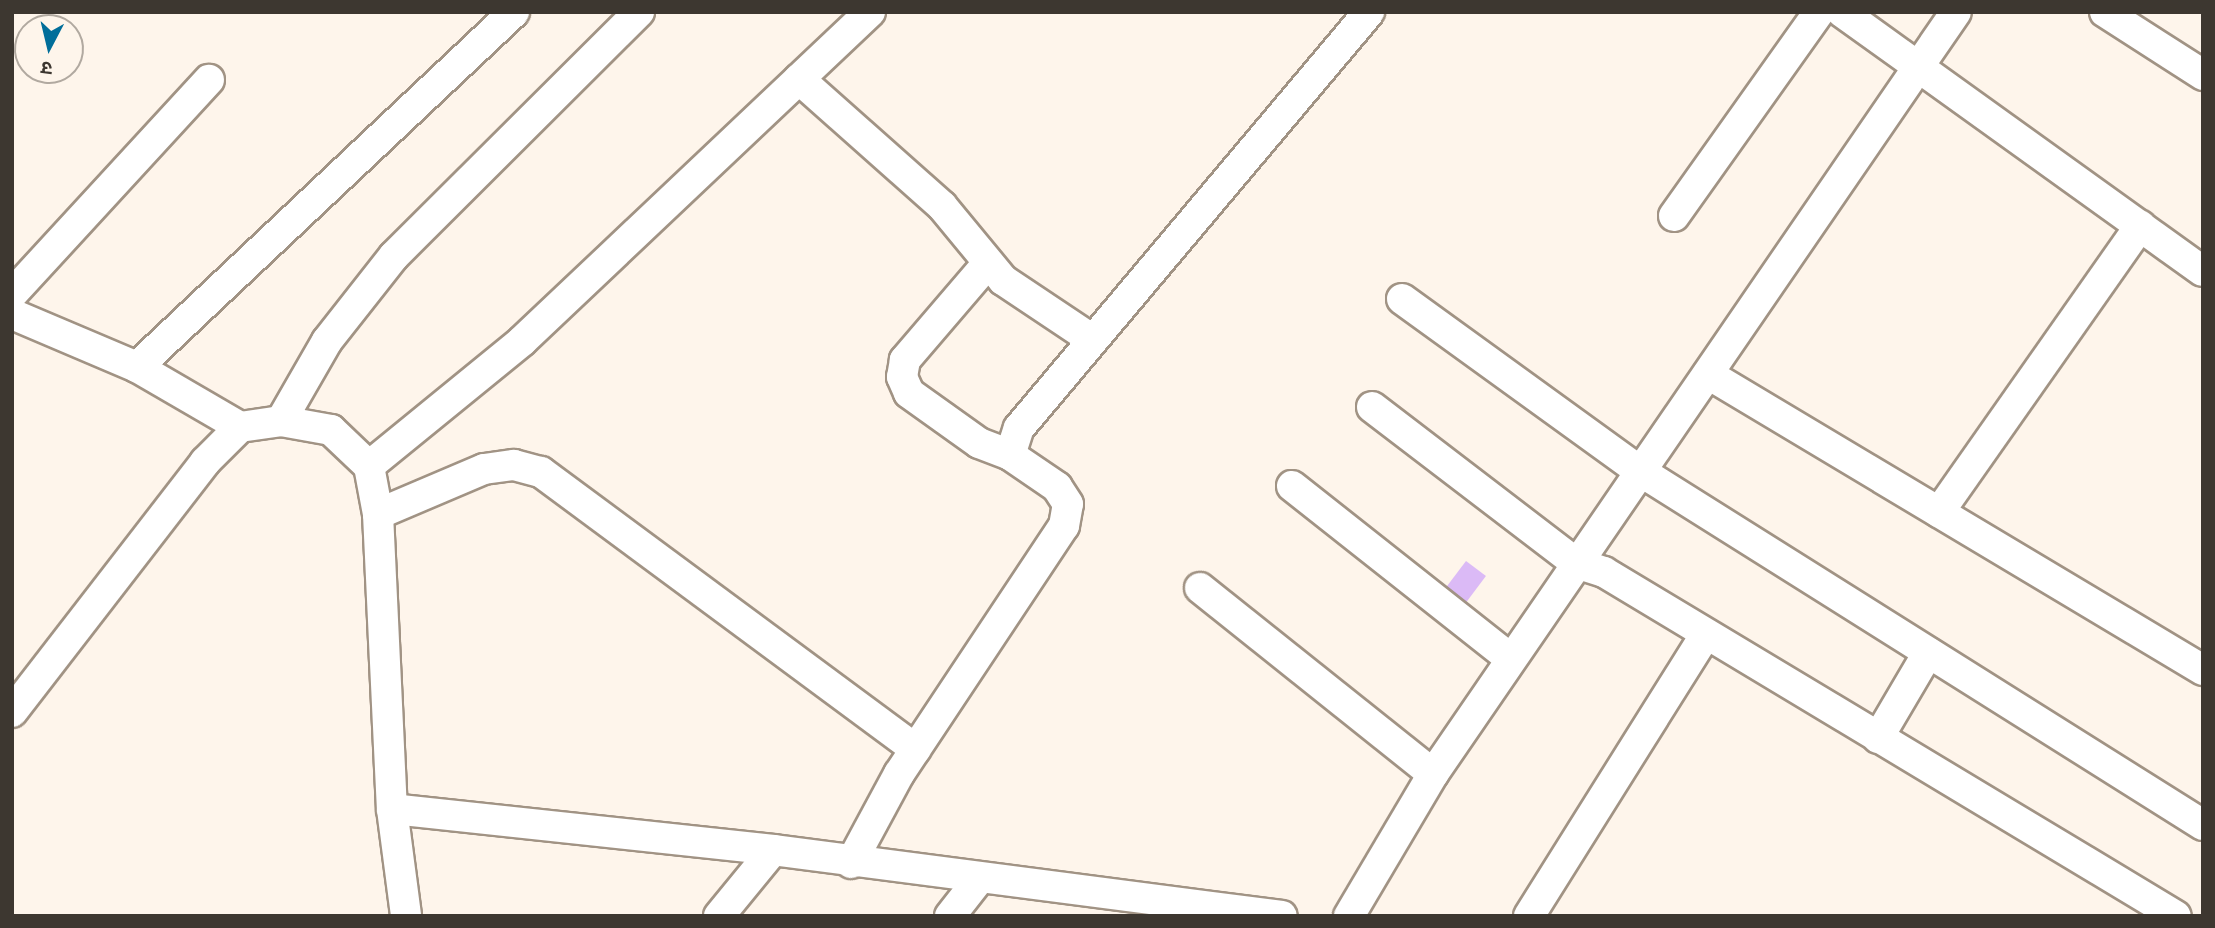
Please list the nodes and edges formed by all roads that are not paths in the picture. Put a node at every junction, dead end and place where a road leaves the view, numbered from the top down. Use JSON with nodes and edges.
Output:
{"nodes":[{"id":1,"x":514,"y":12,"type":"edge"},
{"id":2,"x":639,"y":12,"type":"edge"},
{"id":3,"x":870,"y":12,"type":"edge"},
{"id":4,"x":1369,"y":12,"type":"edge"},
{"id":5,"x":1819,"y":12,"type":"edge"},
{"id":6,"x":1842,"y":12,"type":"edge"},
{"id":7,"x":1956,"y":12,"type":"edge"},
{"id":8,"x":2105,"y":12,"type":"edge"},
{"id":9,"x":1920,"y":71,"type":"junction"},
{"id":10,"x":2203,"y":75,"type":"edge"},
{"id":11,"x":800,"y":79,"type":"junction"},
{"id":12,"x":209,"y":80,"type":"dead end"},
{"id":13,"x":1674,"y":215,"type":"dead end"},
{"id":14,"x":2140,"y":226,"type":"junction"},
{"id":15,"x":988,"y":263,"type":"junction"},
{"id":16,"x":2203,"y":271,"type":"edge"},
{"id":17,"x":12,"y":294,"type":"edge"},
{"id":18,"x":1402,"y":299,"type":"dead end"},
{"id":19,"x":12,"y":314,"type":"edge"},
{"id":20,"x":1093,"y":340,"type":"junction"},
{"id":21,"x":137,"y":367,"type":"junction"},
{"id":22,"x":1708,"y":374,"type":"junction"},
{"id":23,"x":1372,"y":407,"type":"dead end"},
{"id":24,"x":281,"y":421,"type":"junction"},
{"id":25,"x":240,"y":427,"type":"junction"},
{"id":26,"x":1010,"y":455,"type":"junction"},
{"id":27,"x":369,"y":466,"type":"junction"},
{"id":28,"x":1640,"y":471,"type":"junction"},
{"id":29,"x":1292,"y":486,"type":"dead end"},
{"id":30,"x":1939,"y":512,"type":"junction"},
{"id":31,"x":378,"y":514,"type":"junction"},
{"id":32,"x":1576,"y":563,"type":"junction"},
{"id":33,"x":1200,"y":588,"type":"dead end"},
{"id":34,"x":1706,"y":634,"type":"junction"},
{"id":35,"x":1928,"y":653,"type":"junction"},
{"id":36,"x":1511,"y":659,"type":"junction"},
{"id":37,"x":2203,"y":670,"type":"edge"},
{"id":38,"x":12,"y":712,"type":"edge"},
{"id":39,"x":1878,"y":738,"type":"junction"},
{"id":40,"x":916,"y":748,"type":"junction"},
{"id":41,"x":1433,"y":774,"type":"junction"},
{"id":42,"x":392,"y":809,"type":"junction"},
{"id":43,"x":2203,"y":825,"type":"edge"},
{"id":44,"x":773,"y":850,"type":"junction"},
{"id":45,"x":851,"y":863,"type":"junction"},
{"id":46,"x":979,"y":879,"type":"junction"},
{"id":47,"x":406,"y":916,"type":"edge"},
{"id":48,"x":719,"y":916,"type":"edge"},
{"id":49,"x":950,"y":916,"type":"edge"},
{"id":50,"x":1282,"y":916,"type":"edge"},
{"id":51,"x":1349,"y":916,"type":"edge"},
{"id":52,"x":1529,"y":916,"type":"edge"},
{"id":53,"x":2176,"y":916,"type":"edge"}],
"edges":[{"from":1,"to":21,"type":"street"},
{"from":2,"to":24,"type":"street"},
{"from":3,"to":11,"type":"street"},
{"from":4,"to":20,"type":"street"},
{"from":5,"to":13,"type":"street"},
{"from":6,"to":9,"type":"street"},
{"from":7,"to":9,"type":"street"},
{"from":8,"to":10,"type":"street"},
{"from":9,"to":14,"type":"street"},
{"from":9,"to":22,"type":"street"},
{"from":11,"to":15,"type":"street"},
{"from":11,"to":27,"type":"street"},
{"from":12,"to":17,"type":"street"},
{"from":14,"to":16,"type":"street"},
{"from":14,"to":30,"type":"street"},
{"from":15,"to":20,"type":"street"},
{"from":15,"to":26,"type":"street"},
{"from":18,"to":28,"type":"street"},
{"from":19,"to":21,"type":"street"},
{"from":20,"to":26,"type":"street"},
{"from":21,"to":25,"type":"street"},
{"from":22,"to":28,"type":"street"},
{"from":22,"to":30,"type":"street"},
{"from":23,"to":32,"type":"street"},
{"from":24,"to":25,"type":"street"},
{"from":24,"to":27,"type":"street"},
{"from":25,"to":38,"type":"street"},
{"from":26,"to":40,"type":"street"},
{"from":27,"to":31,"type":"street"},
{"from":28,"to":32,"type":"street"},
{"from":28,"to":35,"type":"street"},
{"from":29,"to":36,"type":"street"},
{"from":30,"to":37,"type":"street"},
{"from":31,"to":40,"type":"street"},
{"from":31,"to":42,"type":"street"},
{"from":32,"to":34,"type":"street"},
{"from":32,"to":36,"type":"street"},
{"from":33,"to":41,"type":"street"},
{"from":34,"to":39,"type":"street"},
{"from":34,"to":52,"type":"street"},
{"from":35,"to":39,"type":"street"},
{"from":35,"to":43,"type":"street"},
{"from":36,"to":41,"type":"street"},
{"from":39,"to":53,"type":"street"},
{"from":40,"to":45,"type":"street"},
{"from":41,"to":51,"type":"street"},
{"from":42,"to":44,"type":"street"},
{"from":42,"to":47,"type":"street"},
{"from":44,"to":45,"type":"street"},
{"from":44,"to":48,"type":"street"},
{"from":45,"to":46,"type":"street"},
{"from":46,"to":49,"type":"street"},
{"from":46,"to":50,"type":"street"}]}
